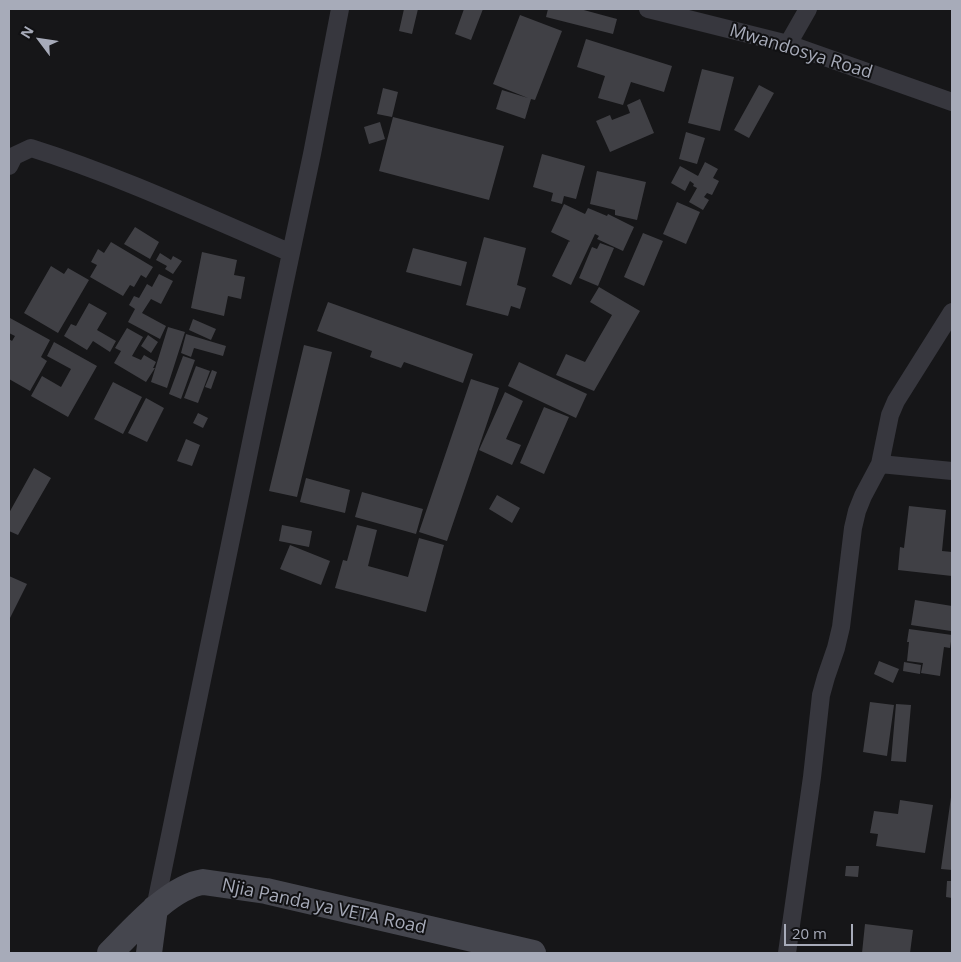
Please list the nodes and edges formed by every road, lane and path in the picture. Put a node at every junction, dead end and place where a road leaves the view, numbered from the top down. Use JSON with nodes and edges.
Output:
{"nodes":[{"id":1,"x":340,"y":9,"type":"edge"},
{"id":2,"x":648,"y":9,"type":"edge"},
{"id":3,"x":808,"y":9,"type":"edge"},
{"id":4,"x":788,"y":44,"type":"junction"},
{"id":5,"x":952,"y":102,"type":"edge"},
{"id":6,"x":9,"y":166,"type":"edge"},
{"id":7,"x":291,"y":253,"type":"junction"},
{"id":8,"x":952,"y":312,"type":"edge"},
{"id":9,"x":880,"y":464,"type":"junction"},
{"id":10,"x":952,"y":471,"type":"edge"},
{"id":11,"x":155,"y":908,"type":"junction"},
{"id":12,"x":110,"y":953,"type":"edge"},
{"id":13,"x":149,"y":953,"type":"edge"},
{"id":14,"x":532,"y":953,"type":"edge"},
{"id":15,"x":787,"y":953,"type":"edge"}],
"edges":[{"from":1,"to":7,"type":"street"},
{"from":2,"to":4,"type":"street","name":"Mwandosya Road"},
{"from":3,"to":4,"type":"street"},
{"from":4,"to":5,"type":"street","name":"Mwandosya Road"},
{"from":6,"to":7,"type":"street"},
{"from":7,"to":11,"type":"street"},
{"from":8,"to":9,"type":"street"},
{"from":9,"to":10,"type":"street"},
{"from":9,"to":15,"type":"street"},
{"from":11,"to":12,"type":"street","name":"Njia Panda ya VETA Road"},
{"from":11,"to":13,"type":"street"},
{"from":11,"to":14,"type":"street","name":"Njia Panda ya VETA Road"}]}
